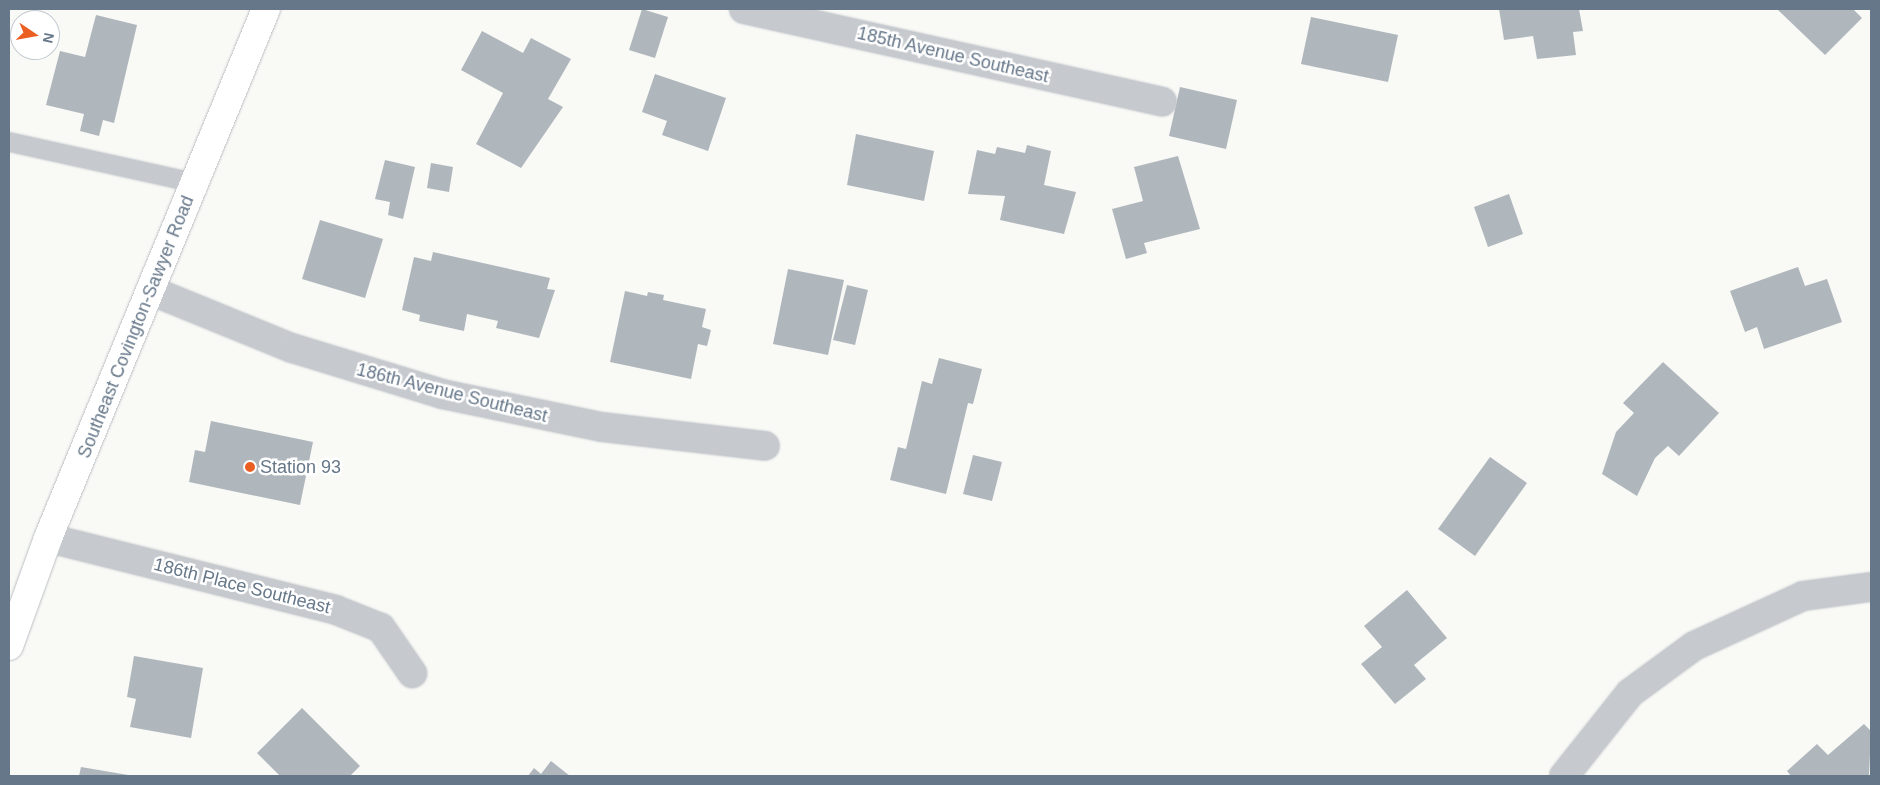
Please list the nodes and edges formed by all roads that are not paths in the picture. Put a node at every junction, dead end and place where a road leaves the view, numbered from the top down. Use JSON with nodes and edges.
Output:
{"nodes":[{"id":1,"x":266,"y":9,"type":"edge"},
{"id":2,"x":744,"y":9,"type":"edge"},
{"id":3,"x":1162,"y":102,"type":"dead end"},
{"id":4,"x":9,"y":142,"type":"edge"},
{"id":5,"x":195,"y":183,"type":"junction"},
{"id":6,"x":152,"y":291,"type":"junction"},
{"id":7,"x":765,"y":446,"type":"dead end"},
{"id":8,"x":48,"y":538,"type":"junction"},
{"id":9,"x":1871,"y":587,"type":"edge"},
{"id":10,"x":9,"y":646,"type":"edge"},
{"id":11,"x":412,"y":674,"type":"dead end"},
{"id":12,"x":1564,"y":776,"type":"edge"}],
"edges":[{"from":1,"to":5,"type":"street","name":"Southeast Covington-Sawyer Road"},
{"from":2,"to":3,"type":"street","name":"185th Avenue Southeast"},
{"from":4,"to":5,"type":"lane"},
{"from":5,"to":6,"type":"street","name":"Southeast Covington-Sawyer Road"},
{"from":6,"to":7,"type":"street","name":"186th Avenue Southeast"},
{"from":6,"to":8,"type":"street","name":"Southeast Covington-Sawyer Road"},
{"from":8,"to":10,"type":"street","name":"Southeast Covington-Sawyer Road"},
{"from":8,"to":11,"type":"street","name":"186th Place Southeast"},
{"from":9,"to":12,"type":"street"}]}
